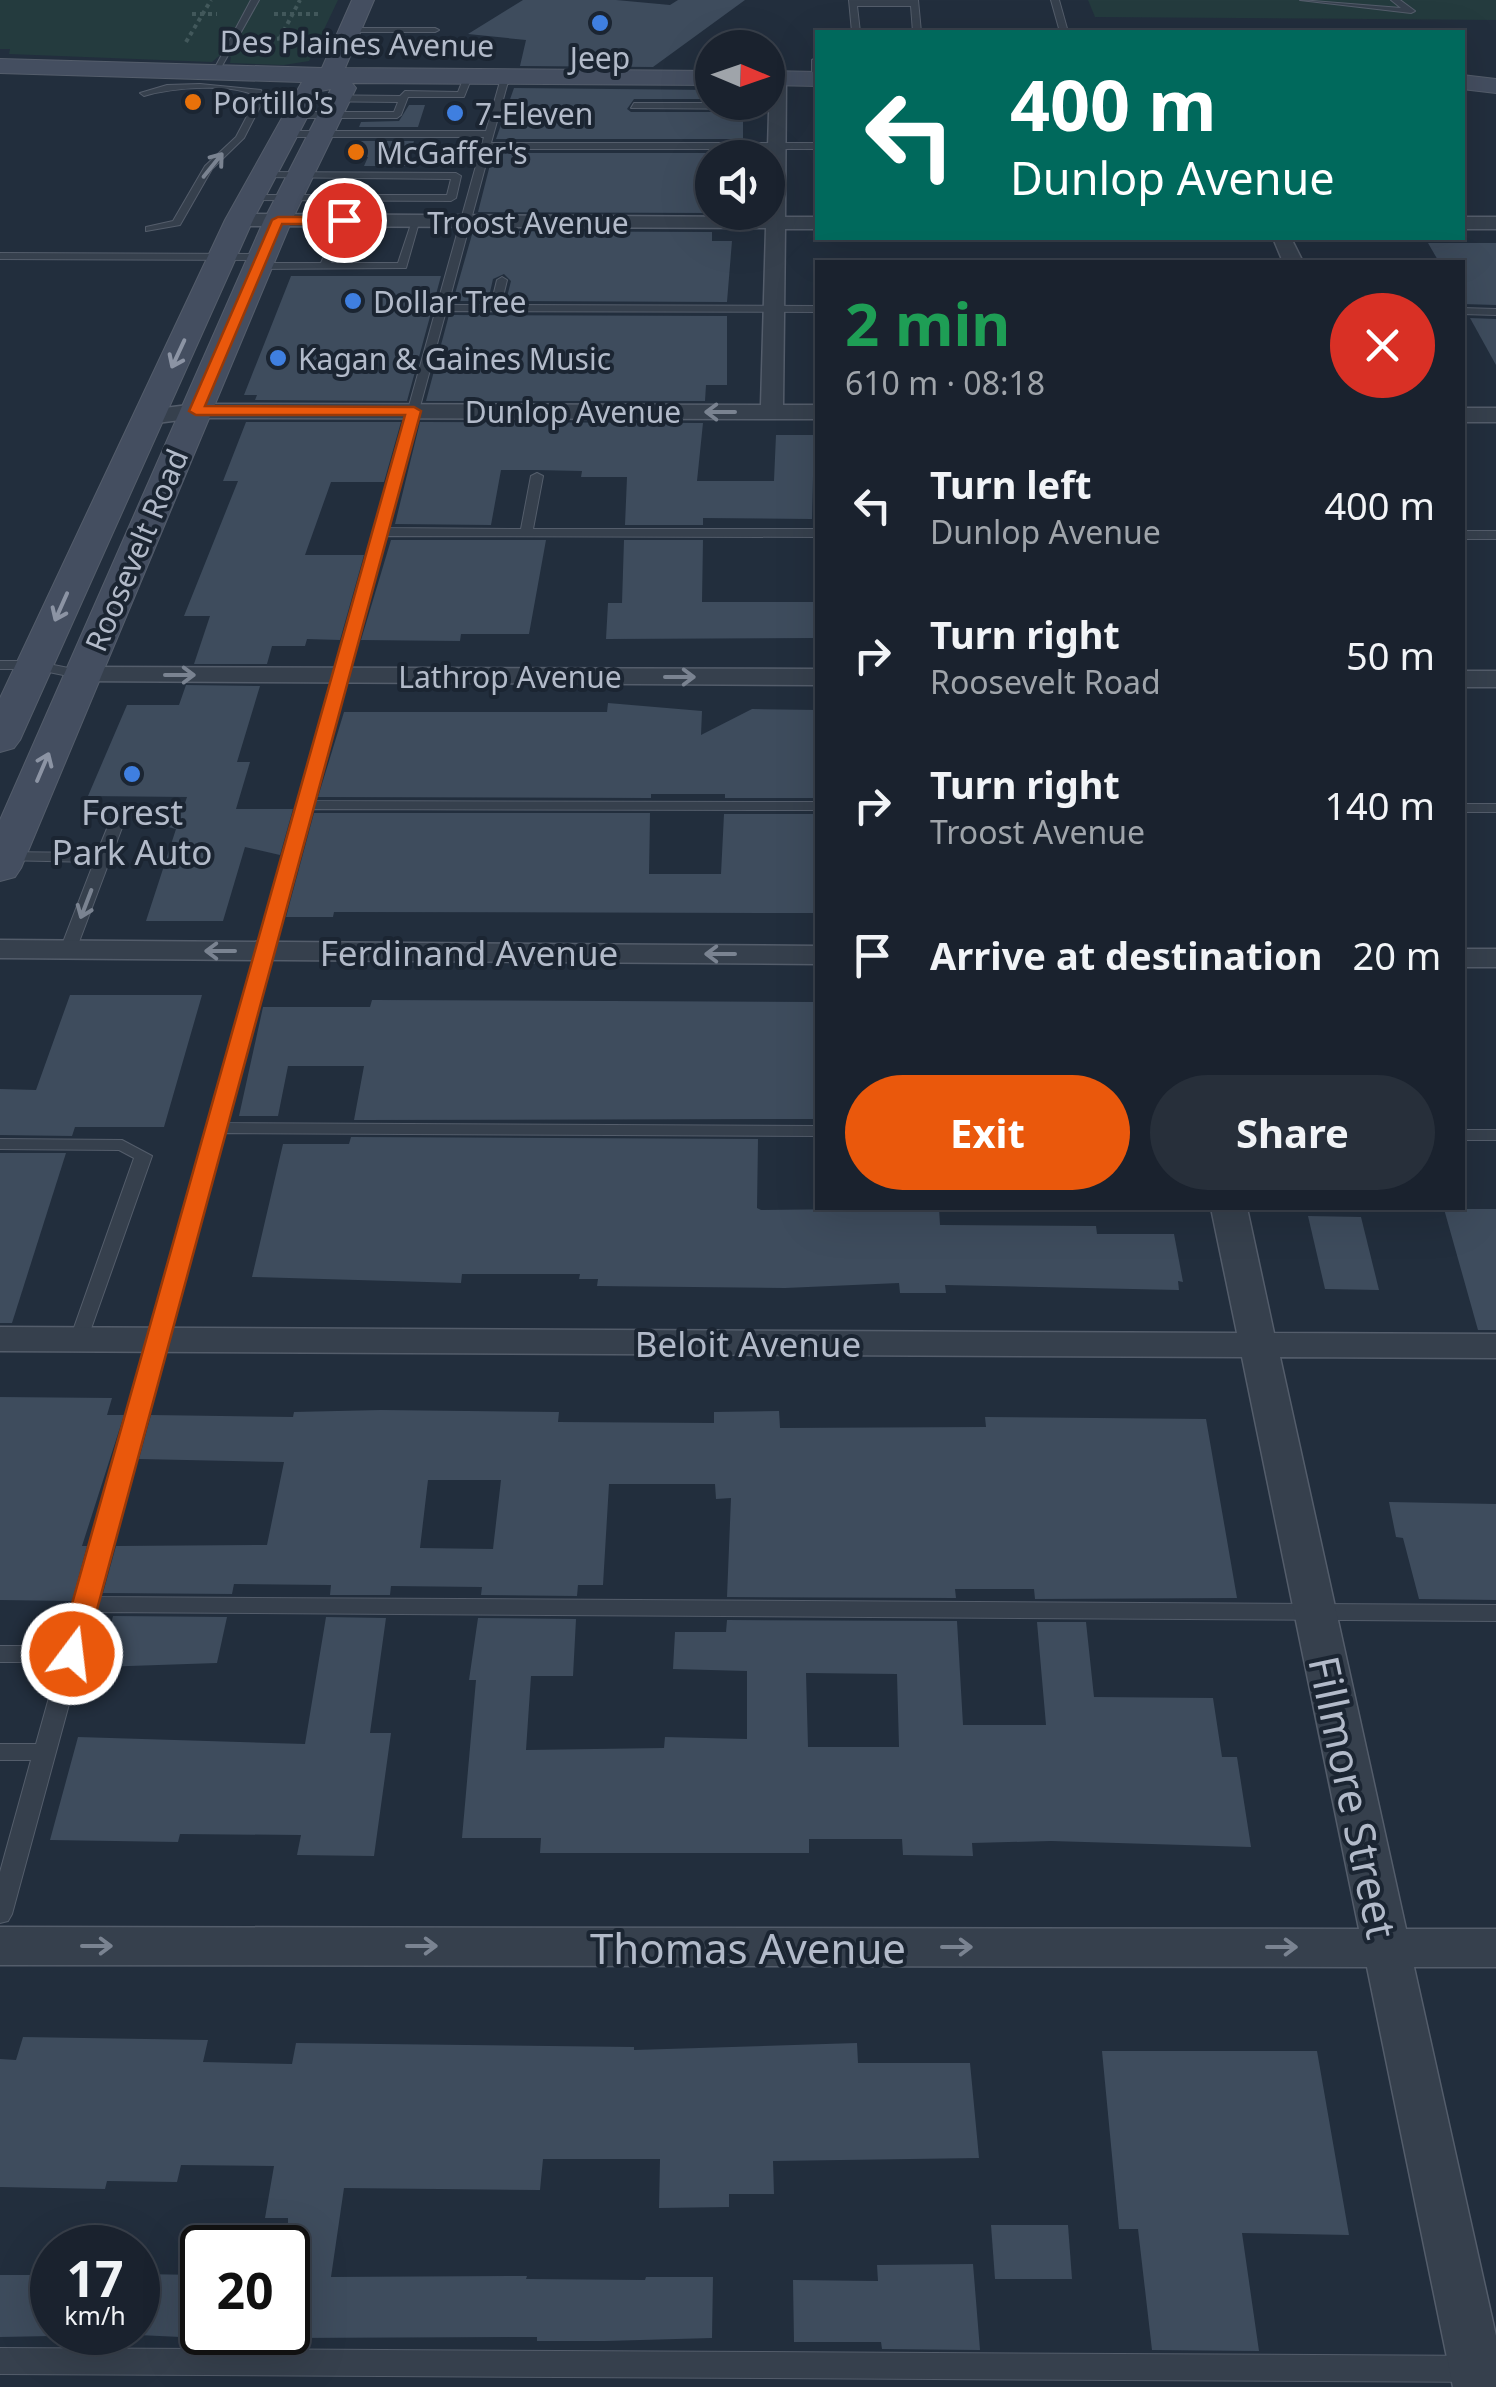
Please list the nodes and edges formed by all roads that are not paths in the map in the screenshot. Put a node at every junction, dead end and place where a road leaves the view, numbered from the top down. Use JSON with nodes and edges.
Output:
{"nodes":[{"id":1,"x":254,"y":0,"type":"edge"},
{"id":2,"x":363,"y":0,"type":"edge"},
{"id":3,"x":1055,"y":0,"type":"edge"},
{"id":4,"x":1304,"y":0,"type":"edge"},
{"id":5,"x":1394,"y":0,"type":"edge"},
{"id":6,"x":853,"y":2,"type":"edge"},
{"id":7,"x":914,"y":2,"type":"edge"},
{"id":8,"x":350,"y":30,"type":"junction"},
{"id":9,"x":435,"y":30,"type":"dead end"},
{"id":10,"x":856,"y":30,"type":"edge"},
{"id":11,"x":917,"y":30,"type":"edge"},
{"id":12,"x":1063,"y":30,"type":"edge"},
{"id":13,"x":0,"y":66,"type":"edge"},
{"id":14,"x":815,"y":72,"type":"edge"},
{"id":15,"x":214,"y":73,"type":"junction"},
{"id":16,"x":785,"y":76,"type":"edge"},
{"id":17,"x":468,"y":77,"type":"junction"},
{"id":18,"x":506,"y":78,"type":"junction"},
{"id":19,"x":695,"y":78,"type":"edge"},
{"id":20,"x":1465,"y":82,"type":"edge"},
{"id":21,"x":1496,"y":86,"type":"edge"},
{"id":22,"x":144,"y":93,"type":"dead end"},
{"id":23,"x":403,"y":99,"type":"junction"},
{"id":24,"x":330,"y":106,"type":"junction"},
{"id":25,"x":634,"y":106,"type":"dead end"},
{"id":26,"x":695,"y":106,"type":"edge"},
{"id":27,"x":296,"y":116,"type":"junction"},
{"id":28,"x":489,"y":140,"type":"junction"},
{"id":29,"x":695,"y":144,"type":"edge"},
{"id":30,"x":785,"y":146,"type":"edge"},
{"id":31,"x":815,"y":146,"type":"edge"},
{"id":32,"x":251,"y":198,"type":"junction"},
{"id":33,"x":289,"y":198,"type":"junction"},
{"id":34,"x":344,"y":220,"type":"junction"},
{"id":35,"x":417,"y":221,"type":"junction"},
{"id":36,"x":466,"y":222,"type":"junction"},
{"id":37,"x":695,"y":223,"type":"edge"},
{"id":38,"x":785,"y":223,"type":"edge"},
{"id":39,"x":815,"y":223,"type":"edge"},
{"id":40,"x":1465,"y":223,"type":"edge"},
{"id":41,"x":1496,"y":223,"type":"edge"},
{"id":42,"x":149,"y":228,"type":"dead end"},
{"id":43,"x":776,"y":230,"type":"edge"},
{"id":44,"x":0,"y":256,"type":"edge"},
{"id":45,"x":220,"y":261,"type":"junction"},
{"id":46,"x":260,"y":261,"type":"junction"},
{"id":47,"x":325,"y":266,"type":"junction"},
{"id":48,"x":502,"y":280,"type":"dead end"},
{"id":49,"x":442,"y":308,"type":"junction"},
{"id":50,"x":495,"y":308,"type":"junction"},
{"id":51,"x":774,"y":309,"type":"junction"},
{"id":52,"x":815,"y":310,"type":"edge"},
{"id":53,"x":1465,"y":312,"type":"edge"},
{"id":54,"x":1496,"y":312,"type":"edge"},
{"id":55,"x":196,"y":411,"type":"junction"},
{"id":56,"x":414,"y":411,"type":"junction"},
{"id":57,"x":772,"y":412,"type":"junction"},
{"id":58,"x":815,"y":412,"type":"edge"},
{"id":59,"x":1465,"y":415,"type":"edge"},
{"id":60,"x":1496,"y":415,"type":"edge"},
{"id":61,"x":149,"y":417,"type":"junction"},
{"id":62,"x":537,"y":476,"type":"dead end"},
{"id":63,"x":381,"y":532,"type":"junction"},
{"id":64,"x":526,"y":532,"type":"junction"},
{"id":65,"x":815,"y":533,"type":"edge"},
{"id":66,"x":1465,"y":534,"type":"edge"},
{"id":67,"x":1496,"y":534,"type":"edge"},
{"id":68,"x":18,"y":674,"type":"edge"},
{"id":69,"x":82,"y":675,"type":"junction"},
{"id":70,"x":341,"y":676,"type":"junction"},
{"id":71,"x":815,"y":677,"type":"edge"},
{"id":72,"x":1465,"y":679,"type":"edge"},
{"id":73,"x":1496,"y":679,"type":"edge"},
{"id":74,"x":0,"y":740,"type":"edge"},
{"id":75,"x":305,"y":804,"type":"junction"},
{"id":76,"x":815,"y":806,"type":"edge"},
{"id":77,"x":1465,"y":808,"type":"edge"},
{"id":78,"x":1496,"y":808,"type":"edge"},
{"id":79,"x":122,"y":809,"type":"dead end"},
{"id":80,"x":103,"y":858,"type":"junction"},
{"id":81,"x":2,"y":860,"type":"edge"},
{"id":82,"x":0,"y":950,"type":"edge"},
{"id":83,"x":68,"y":950,"type":"junction"},
{"id":84,"x":265,"y":951,"type":"junction"},
{"id":85,"x":815,"y":955,"type":"edge"},
{"id":86,"x":1465,"y":958,"type":"edge"},
{"id":87,"x":1496,"y":958,"type":"edge"},
{"id":88,"x":216,"y":1128,"type":"junction"},
{"id":89,"x":815,"y":1132,"type":"edge"},
{"id":90,"x":1465,"y":1135,"type":"edge"},
{"id":91,"x":1496,"y":1135,"type":"edge"},
{"id":92,"x":0,"y":1144,"type":"edge"},
{"id":93,"x":1230,"y":1210,"type":"edge"},
{"id":94,"x":0,"y":1339,"type":"edge"},
{"id":95,"x":79,"y":1339,"type":"junction"},
{"id":96,"x":158,"y":1340,"type":"junction"},
{"id":97,"x":1259,"y":1345,"type":"junction"},
{"id":98,"x":1496,"y":1346,"type":"edge"},
{"id":99,"x":85,"y":1604,"type":"junction"},
{"id":100,"x":1315,"y":1612,"type":"junction"},
{"id":101,"x":1496,"y":1613,"type":"edge"},
{"id":102,"x":0,"y":1654,"type":"edge"},
{"id":103,"x":72,"y":1654,"type":"junction"},
{"id":104,"x":0,"y":1752,"type":"edge"},
{"id":105,"x":45,"y":1752,"type":"junction"},
{"id":106,"x":0,"y":1914,"type":"edge"},
{"id":107,"x":0,"y":1946,"type":"edge"},
{"id":108,"x":1386,"y":1948,"type":"junction"},
{"id":109,"x":1496,"y":1948,"type":"edge"},
{"id":110,"x":0,"y":2361,"type":"edge"},
{"id":111,"x":1484,"y":2375,"type":"edge"}],
"edges":[{"from":1,"to":15,"type":"lane"},
{"from":2,"to":8,"type":"main road","name":"Roosevelt Road"},
{"from":3,"to":12,"type":"lane"},
{"from":4,"to":5,"type":"lane"},
{"from":6,"to":7,"type":"lane"},
{"from":6,"to":10,"type":"lane"},
{"from":7,"to":11,"type":"lane"},
{"from":8,"to":9,"type":"lane"},
{"from":8,"to":24,"type":"main road","name":"Roosevelt Road"},
{"from":13,"to":15,"type":"main road","name":"Des Plaines Avenue"},
{"from":14,"to":16,"type":"main road"},
{"from":15,"to":24,"type":"main road","name":"Des Plaines Avenue"},
{"from":17,"to":18,"type":"main road","name":"Des Plaines Avenue"},
{"from":17,"to":23,"type":"lane"},
{"from":17,"to":24,"type":"main road","name":"Des Plaines Avenue"},
{"from":18,"to":19,"type":"main road","name":"Des Plaines Avenue"},
{"from":18,"to":28,"type":"lane"},
{"from":20,"to":21,"type":"main road"},
{"from":42,"to":22,"type":"lane","one_way":true},
{"from":23,"to":24,"type":"lane"},
{"from":23,"to":24,"type":"lane"},
{"from":24,"to":27,"type":"lane"},
{"from":24,"to":27,"type":"lane"},
{"from":24,"to":27,"type":"main road","name":"Roosevelt Road"},
{"from":24,"to":28,"type":"lane"},
{"from":24,"to":33,"type":"main road","name":"Roosevelt Road"},
{"from":25,"to":26,"type":"lane"},
{"from":27,"to":32,"type":"main road","name":"Roosevelt Road"},
{"from":28,"to":29,"type":"lane"},
{"from":28,"to":36,"type":"lane"},
{"from":30,"to":31,"type":"lane"},
{"from":32,"to":33,"type":"street","name":"Troost Avenue"},
{"from":32,"to":33,"type":"lane"},
{"from":32,"to":45,"type":"main road","name":"Roosevelt Road"},
{"from":33,"to":33,"type":"lane"},
{"from":33,"to":34,"type":"street","name":"Troost Avenue"},
{"from":33,"to":46,"type":"main road","name":"Roosevelt Road"},
{"from":34,"to":35,"type":"street","name":"Troost Avenue"},
{"from":34,"to":47,"type":"lane"},
{"from":35,"to":36,"type":"street","name":"Troost Avenue"},
{"from":35,"to":47,"type":"lane"},
{"from":36,"to":37,"type":"street","name":"Troost Avenue"},
{"from":36,"to":49,"type":"lane"},
{"from":38,"to":39,"type":"street","name":"Troost Avenue"},
{"from":40,"to":41,"type":"street"},
{"from":43,"to":51,"type":"street"},
{"from":44,"to":45,"type":"lane"},
{"from":45,"to":46,"type":"lane"},
{"from":45,"to":61,"type":"main road","name":"Roosevelt Road","one_way":true},
{"from":46,"to":47,"type":"lane"},
{"from":46,"to":55,"type":"main road","name":"Roosevelt Road"},
{"from":48,"to":50,"type":"lane"},
{"from":49,"to":50,"type":"lane"},
{"from":49,"to":56,"type":"lane"},
{"from":50,"to":51,"type":"lane"},
{"from":51,"to":52,"type":"lane"},
{"from":51,"to":57,"type":"street"},
{"from":53,"to":54,"type":"lane"},
{"from":55,"to":56,"type":"street","name":"Dunlop Avenue"},
{"from":55,"to":61,"type":"street","name":"Dunlop Avenue"},
{"from":55,"to":69,"type":"main road","name":"Roosevelt Road"},
{"from":57,"to":56,"type":"street","name":"Dunlop Avenue","one_way":true},
{"from":56,"to":63,"type":"lane"},
{"from":57,"to":58,"type":"street","name":"Dunlop Avenue"},
{"from":59,"to":60,"type":"street"},
{"from":61,"to":68,"type":"main road","name":"Roosevelt Road","one_way":true},
{"from":62,"to":64,"type":"lane"},
{"from":63,"to":64,"type":"lane"},
{"from":63,"to":70,"type":"lane"},
{"from":64,"to":65,"type":"lane"},
{"from":66,"to":67,"type":"lane"},
{"from":68,"to":69,"type":"lane"},
{"from":68,"to":74,"type":"main road","name":"Roosevelt Road"},
{"from":69,"to":70,"type":"street","name":"Lathrop Avenue","one_way":true},
{"from":81,"to":69,"type":"main road","name":"Roosevelt Road","one_way":true},
{"from":70,"to":71,"type":"street","name":"Lathrop Avenue","one_way":true},
{"from":70,"to":75,"type":"lane"},
{"from":72,"to":73,"type":"street"},
{"from":75,"to":76,"type":"lane"},
{"from":75,"to":84,"type":"lane"},
{"from":77,"to":78,"type":"lane"},
{"from":79,"to":80,"type":"lane"},
{"from":80,"to":81,"type":"lane"},
{"from":80,"to":83,"type":"lane","one_way":true},
{"from":82,"to":83,"type":"street","name":"Ferdinand Avenue"},
{"from":84,"to":83,"type":"street","name":"Ferdinand Avenue","one_way":true},
{"from":85,"to":84,"type":"street","name":"Ferdinand Avenue","one_way":true},
{"from":84,"to":88,"type":"lane"},
{"from":86,"to":87,"type":"street"},
{"from":88,"to":89,"type":"lane"},
{"from":88,"to":96,"type":"lane"},
{"from":90,"to":91,"type":"lane"},
{"from":92,"to":95,"type":"lane"},
{"from":93,"to":97,"type":"street","name":"Fillmore Street"},
{"from":94,"to":95,"type":"street","name":"Beloit Avenue"},
{"from":95,"to":96,"type":"street","name":"Beloit Avenue"},
{"from":96,"to":97,"type":"street","name":"Beloit Avenue"},
{"from":96,"to":99,"type":"lane"},
{"from":97,"to":98,"type":"street","name":"Beloit Avenue"},
{"from":97,"to":100,"type":"street","name":"Fillmore Street"},
{"from":99,"to":100,"type":"lane"},
{"from":99,"to":103,"type":"lane"},
{"from":100,"to":101,"type":"lane"},
{"from":100,"to":108,"type":"street","name":"Fillmore Street"},
{"from":102,"to":103,"type":"lane"},
{"from":103,"to":105,"type":"lane"},
{"from":104,"to":105,"type":"lane"},
{"from":105,"to":106,"type":"lane"},
{"from":107,"to":108,"type":"street","name":"Thomas Avenue","one_way":true},
{"from":108,"to":109,"type":"street","name":"Thomas Avenue"},
{"from":108,"to":111,"type":"street","name":"Fillmore Street"},
{"from":110,"to":111,"type":"lane"}]}
